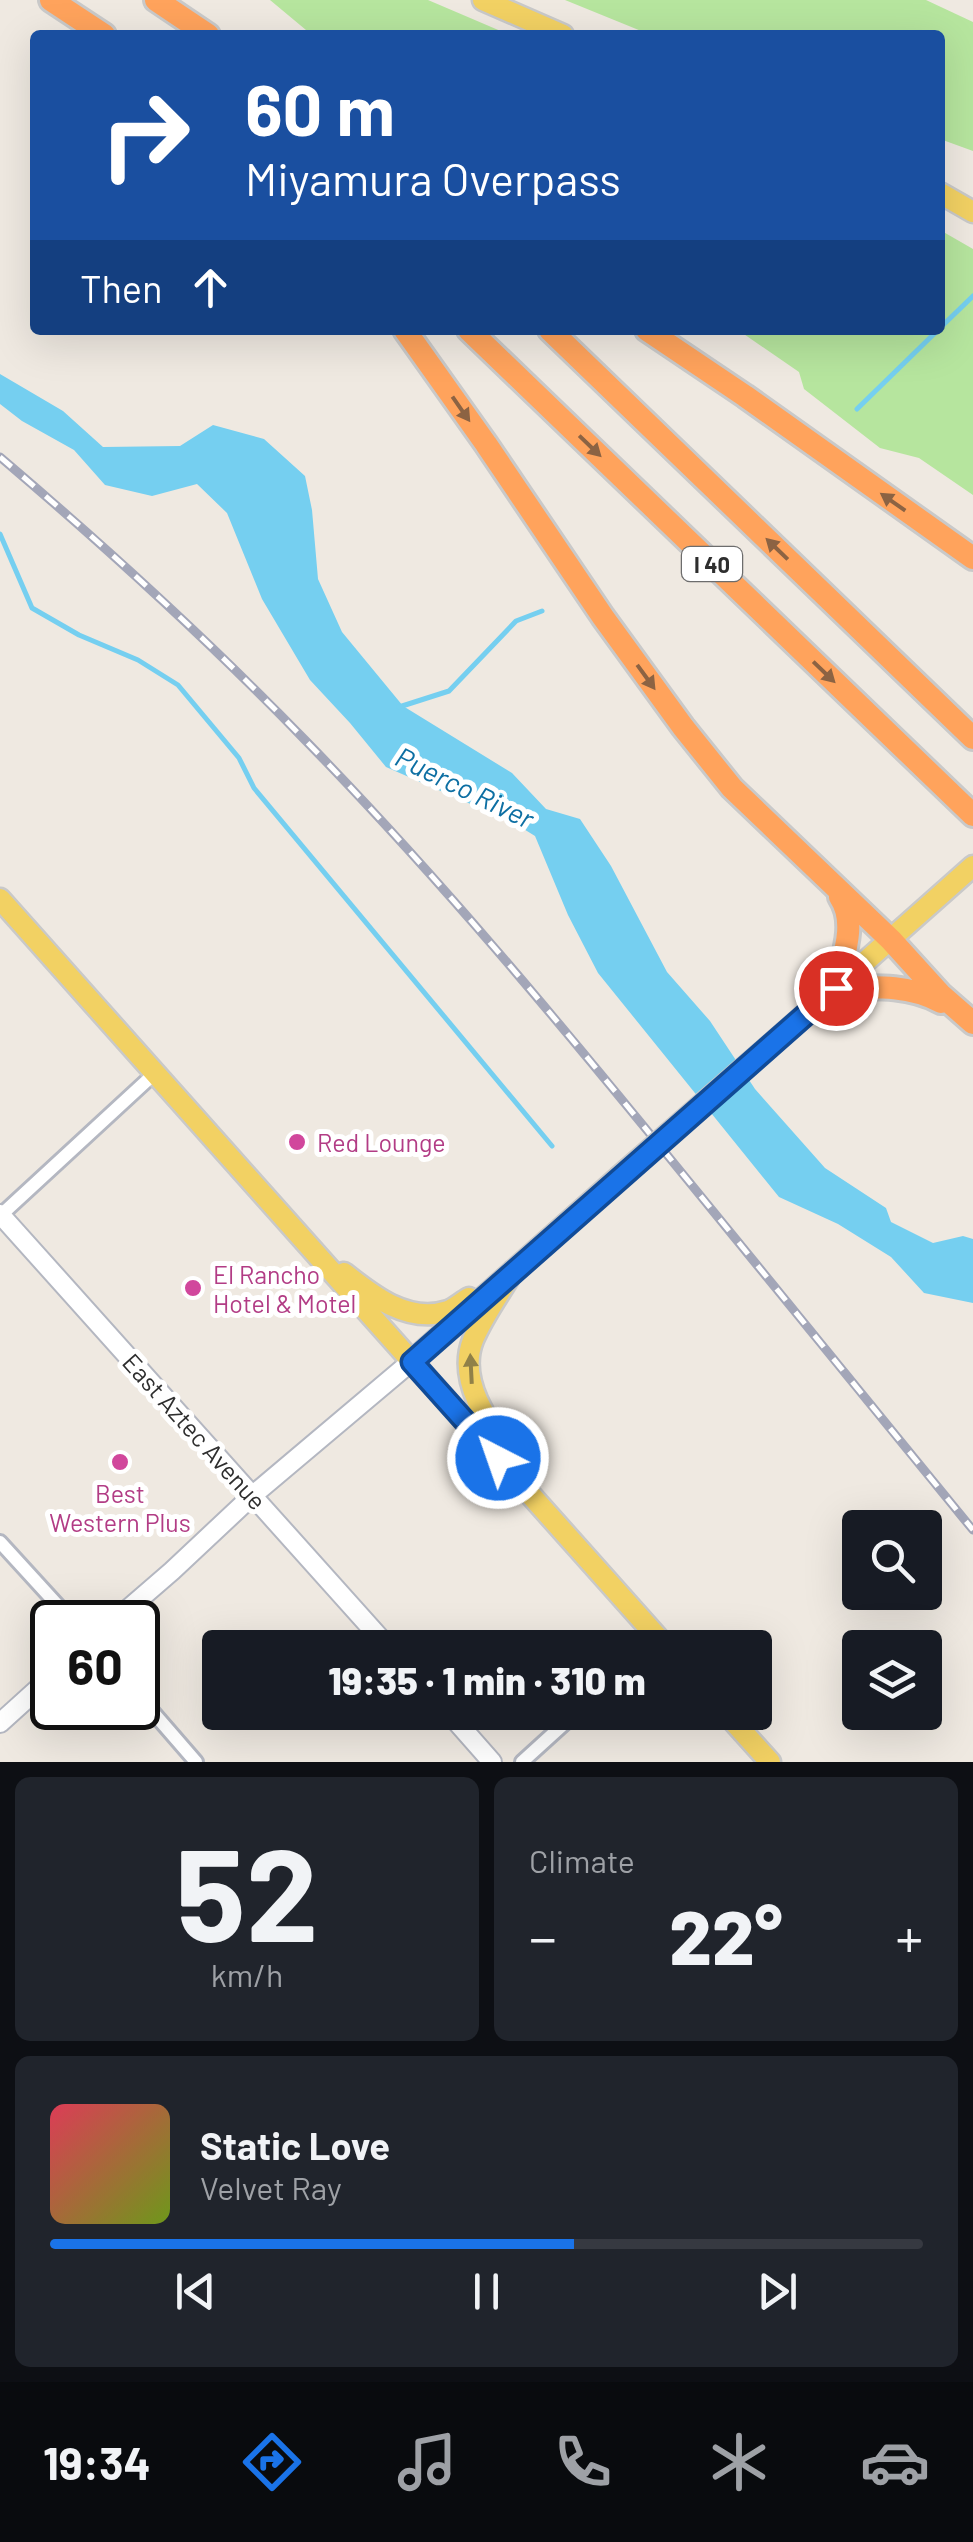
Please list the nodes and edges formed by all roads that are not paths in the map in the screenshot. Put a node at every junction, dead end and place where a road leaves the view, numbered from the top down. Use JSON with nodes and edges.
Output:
{"nodes":[{"id":1,"x":51,"y":0,"type":"edge"},
{"id":2,"x":156,"y":0,"type":"edge"},
{"id":3,"x":483,"y":0,"type":"edge"},
{"id":4,"x":96,"y":30,"type":"edge"},
{"id":5,"x":199,"y":30,"type":"edge"},
{"id":6,"x":552,"y":30,"type":"edge"},
{"id":7,"x":945,"y":196,"type":"edge"},
{"id":8,"x":973,"y":212,"type":"edge"},
{"id":9,"x":409,"y":335,"type":"edge"},
{"id":10,"x":474,"y":335,"type":"edge"},
{"id":11,"x":555,"y":335,"type":"edge"},
{"id":12,"x":653,"y":335,"type":"edge"},
{"id":13,"x":973,"y":558,"type":"edge"},
{"id":14,"x":973,"y":738,"type":"edge"},
{"id":15,"x":973,"y":815,"type":"edge"},
{"id":16,"x":973,"y":866,"type":"edge"},
{"id":17,"x":816,"y":867,"type":"junction"},
{"id":18,"x":0,"y":899,"type":"edge"},
{"id":19,"x":891,"y":940,"type":"junction"},
{"id":20,"x":836,"y":988,"type":"junction"},
{"id":21,"x":973,"y":1023,"type":"edge"},
{"id":22,"x":154,"y":1074,"type":"junction"},
{"id":23,"x":0,"y":1215,"type":"edge"},
{"id":24,"x":288,"y":1223,"type":"junction"},
{"id":25,"x":513,"y":1270,"type":"junction"},
{"id":26,"x":412,"y":1362,"type":"junction"},
{"id":27,"x":252,"y":1496,"type":"junction"},
{"id":28,"x":0,"y":1542,"type":"edge"},
{"id":29,"x":595,"y":1567,"type":"junction"},
{"id":30,"x":52,"y":1600,"type":"edge"},
{"id":31,"x":138,"y":1600,"type":"edge"},
{"id":32,"x":373,"y":1630,"type":"edge"},
{"id":33,"x":646,"y":1630,"type":"edge"},
{"id":34,"x":30,"y":1696,"type":"edge"},
{"id":35,"x":160,"y":1721,"type":"edge"},
{"id":36,"x":0,"y":1723,"type":"edge"},
{"id":37,"x":464,"y":1730,"type":"edge"},
{"id":38,"x":557,"y":1730,"type":"edge"},
{"id":39,"x":740,"y":1730,"type":"edge"},
{"id":40,"x":766,"y":1761,"type":"edge"},
{"id":41,"x":196,"y":1762,"type":"edge"},
{"id":42,"x":492,"y":1762,"type":"edge"},
{"id":43,"x":522,"y":1762,"type":"edge"}],
"edges":[{"from":1,"to":4,"type":"highway"},
{"from":2,"to":5,"type":"highway"},
{"from":3,"to":6,"type":"main road"},
{"from":7,"to":8,"type":"main road"},
{"from":9,"to":17,"type":"highway","one_way":true},
{"from":10,"to":15,"type":"highway","number":"I 40","one_way":true},
{"from":14,"to":11,"type":"highway","number":"I 40","one_way":true},
{"from":13,"to":12,"type":"highway","one_way":true},
{"from":16,"to":19,"type":"main road"},
{"from":17,"to":19,"type":"highway"},
{"from":17,"to":20,"type":"highway"},
{"from":18,"to":22,"type":"main road"},
{"from":19,"to":20,"type":"main road"},
{"from":19,"to":21,"type":"highway"},
{"from":20,"to":21,"type":"highway"},
{"from":20,"to":25,"type":"main road","bridge":true},
{"from":22,"to":23,"type":"street"},
{"from":22,"to":24,"type":"main road"},
{"from":23,"to":27,"type":"main road","name":"East Aztec Avenue"},
{"from":24,"to":25,"type":"main road"},
{"from":24,"to":26,"type":"main road"},
{"from":25,"to":26,"type":"main road"},
{"from":29,"to":25,"type":"main road","one_way":true},
{"from":26,"to":27,"type":"main road"},
{"from":26,"to":29,"type":"main road"},
{"from":27,"to":31,"type":"main road"},
{"from":27,"to":32,"type":"main road","name":"East Aztec Avenue"},
{"from":28,"to":30,"type":"street"},
{"from":29,"to":33,"type":"main road"},
{"from":34,"to":36,"type":"main road"},
{"from":35,"to":41,"type":"street"},
{"from":37,"to":42,"type":"main road"},
{"from":38,"to":43,"type":"street"},
{"from":39,"to":40,"type":"main road"}]}
